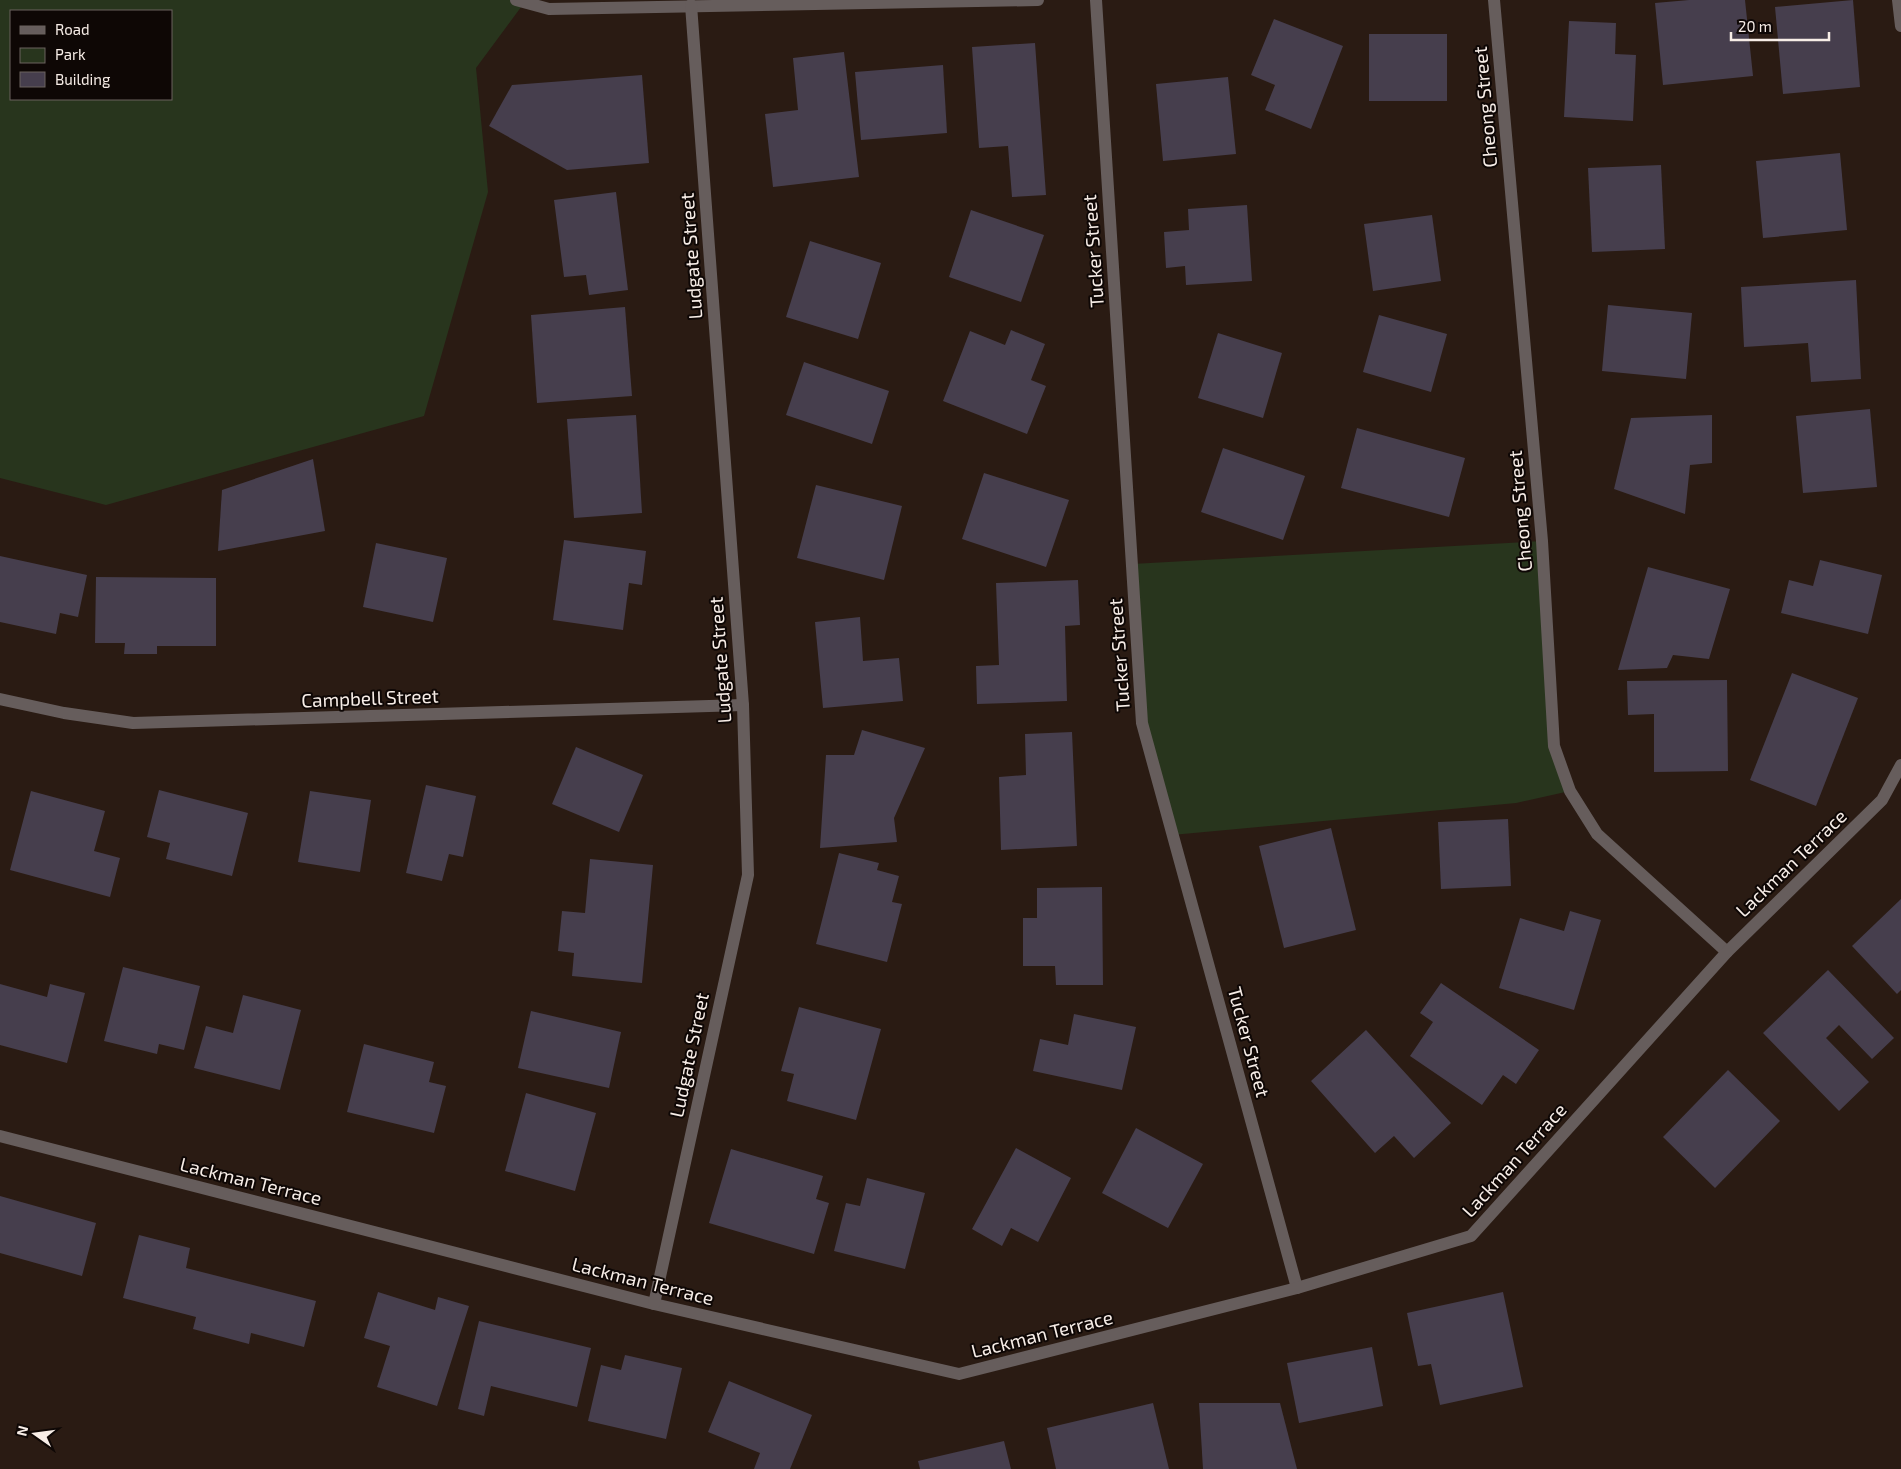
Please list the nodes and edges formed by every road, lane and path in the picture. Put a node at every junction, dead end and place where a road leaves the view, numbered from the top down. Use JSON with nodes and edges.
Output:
{"nodes":[{"id":1,"x":516,"y":0,"type":"edge"},
{"id":2,"x":1038,"y":0,"type":"edge"},
{"id":3,"x":1096,"y":0,"type":"edge"},
{"id":4,"x":1494,"y":0,"type":"edge"},
{"id":5,"x":1898,"y":0,"type":"edge"},
{"id":6,"x":691,"y":5,"type":"junction"},
{"id":7,"x":1901,"y":26,"type":"edge"},
{"id":8,"x":0,"y":699,"type":"edge"},
{"id":9,"x":743,"y":705,"type":"junction"},
{"id":10,"x":1901,"y":765,"type":"edge"},
{"id":11,"x":1727,"y":952,"type":"junction"},
{"id":12,"x":0,"y":1136,"type":"edge"},
{"id":13,"x":1297,"y":1288,"type":"junction"},
{"id":14,"x":654,"y":1304,"type":"junction"}],
"edges":[{"from":1,"to":6,"type":"street"},
{"from":2,"to":6,"type":"street"},
{"from":3,"to":13,"type":"street","name":"Tucker Street"},
{"from":4,"to":11,"type":"street","name":"Cheong Street"},
{"from":5,"to":7,"type":"street"},
{"from":6,"to":9,"type":"street","name":"Ludgate Street"},
{"from":8,"to":9,"type":"street","name":"Campbell Street"},
{"from":9,"to":14,"type":"street","name":"Ludgate Street"},
{"from":10,"to":11,"type":"street","name":"Lackman Terrace"},
{"from":11,"to":13,"type":"street","name":"Lackman Terrace"},
{"from":12,"to":14,"type":"street","name":"Lackman Terrace"},
{"from":13,"to":14,"type":"street","name":"Lackman Terrace"}]}
